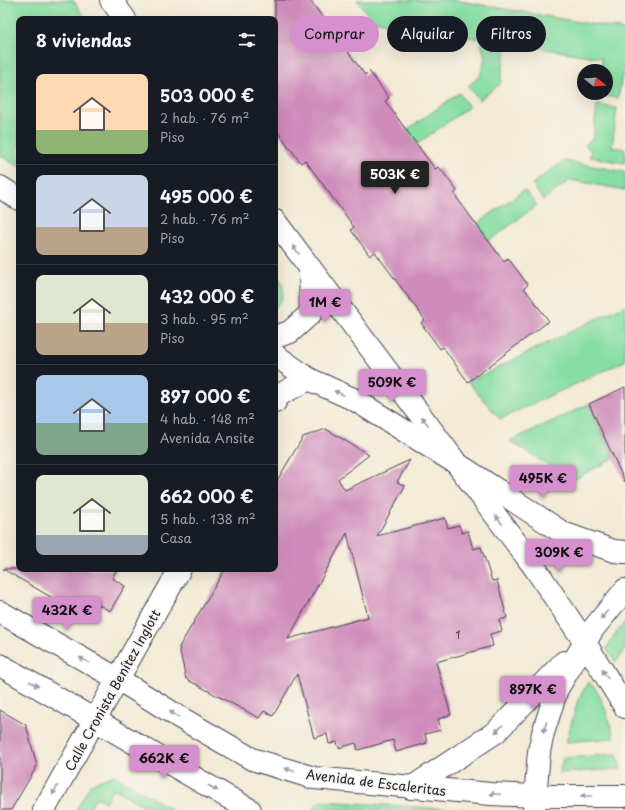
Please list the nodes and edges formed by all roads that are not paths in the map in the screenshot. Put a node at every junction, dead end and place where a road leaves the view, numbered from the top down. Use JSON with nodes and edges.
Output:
{"nodes":[{"id":1,"x":111,"y":0,"type":"edge"},
{"id":2,"x":123,"y":16,"type":"edge"},
{"id":3,"x":0,"y":187,"type":"edge"},
{"id":4,"x":16,"y":197,"type":"edge"},
{"id":5,"x":278,"y":225,"type":"edge"},
{"id":6,"x":310,"y":269,"type":"junction"},
{"id":7,"x":278,"y":336,"type":"edge"},
{"id":8,"x":278,"y":357,"type":"edge"},
{"id":9,"x":309,"y":379,"type":"junction"},
{"id":10,"x":278,"y":395,"type":"edge"},
{"id":11,"x":456,"y":463,"type":"junction"},
{"id":12,"x":625,"y":552,"type":"edge"},
{"id":13,"x":178,"y":572,"type":"edge"},
{"id":14,"x":625,"y":590,"type":"edge"},
{"id":15,"x":0,"y":612,"type":"edge"},
{"id":16,"x":584,"y":641,"type":"junction"},
{"id":17,"x":0,"y":665,"type":"edge"},
{"id":18,"x":118,"y":679,"type":"junction"},
{"id":19,"x":625,"y":707,"type":"edge"},
{"id":20,"x":95,"y":720,"type":"junction"},
{"id":21,"x":411,"y":788,"type":"junction"},
{"id":22,"x":625,"y":796,"type":"edge"},
{"id":23,"x":534,"y":803,"type":"edge"},
{"id":24,"x":44,"y":810,"type":"edge"},
{"id":25,"x":250,"y":810,"type":"edge"}],
"edges":[{"from":1,"to":2,"type":"street"},
{"from":3,"to":4,"type":"street"},
{"from":6,"to":5,"type":"street","one_way":true},
{"from":6,"to":7,"type":"street"},
{"from":11,"to":6,"type":"street","one_way":true},
{"from":8,"to":9,"type":"street"},
{"from":9,"to":10,"type":"street"},
{"from":11,"to":9,"type":"street","one_way":true},
{"from":11,"to":12,"type":"street"},
{"from":16,"to":11,"type":"street","one_way":true},
{"from":13,"to":18,"type":"street","name":"Calle Cronista Benítez Inglott"},
{"from":14,"to":16,"type":"street","one_way":true},
{"from":18,"to":15,"type":"street","name":"Avenida de Escaleritas","one_way":true},
{"from":19,"to":16,"type":"street","one_way":true},
{"from":16,"to":21,"type":"street","one_way":true},
{"from":16,"to":23,"type":"street","one_way":true},
{"from":17,"to":20,"type":"street","one_way":true},
{"from":18,"to":20,"type":"street","name":"Calle Cronista Benítez Inglott"},
{"from":21,"to":18,"type":"street","name":"Avenida de Escaleritas","one_way":true},
{"from":20,"to":24,"type":"street","name":"Calle Cronista Benítez Inglott","one_way":true},
{"from":20,"to":25,"type":"street","one_way":true},
{"from":23,"to":21,"type":"street","name":"Avenida de Escaleritas","one_way":true},
{"from":22,"to":23,"type":"street","name":"Avenida de Escaleritas","one_way":true}]}
